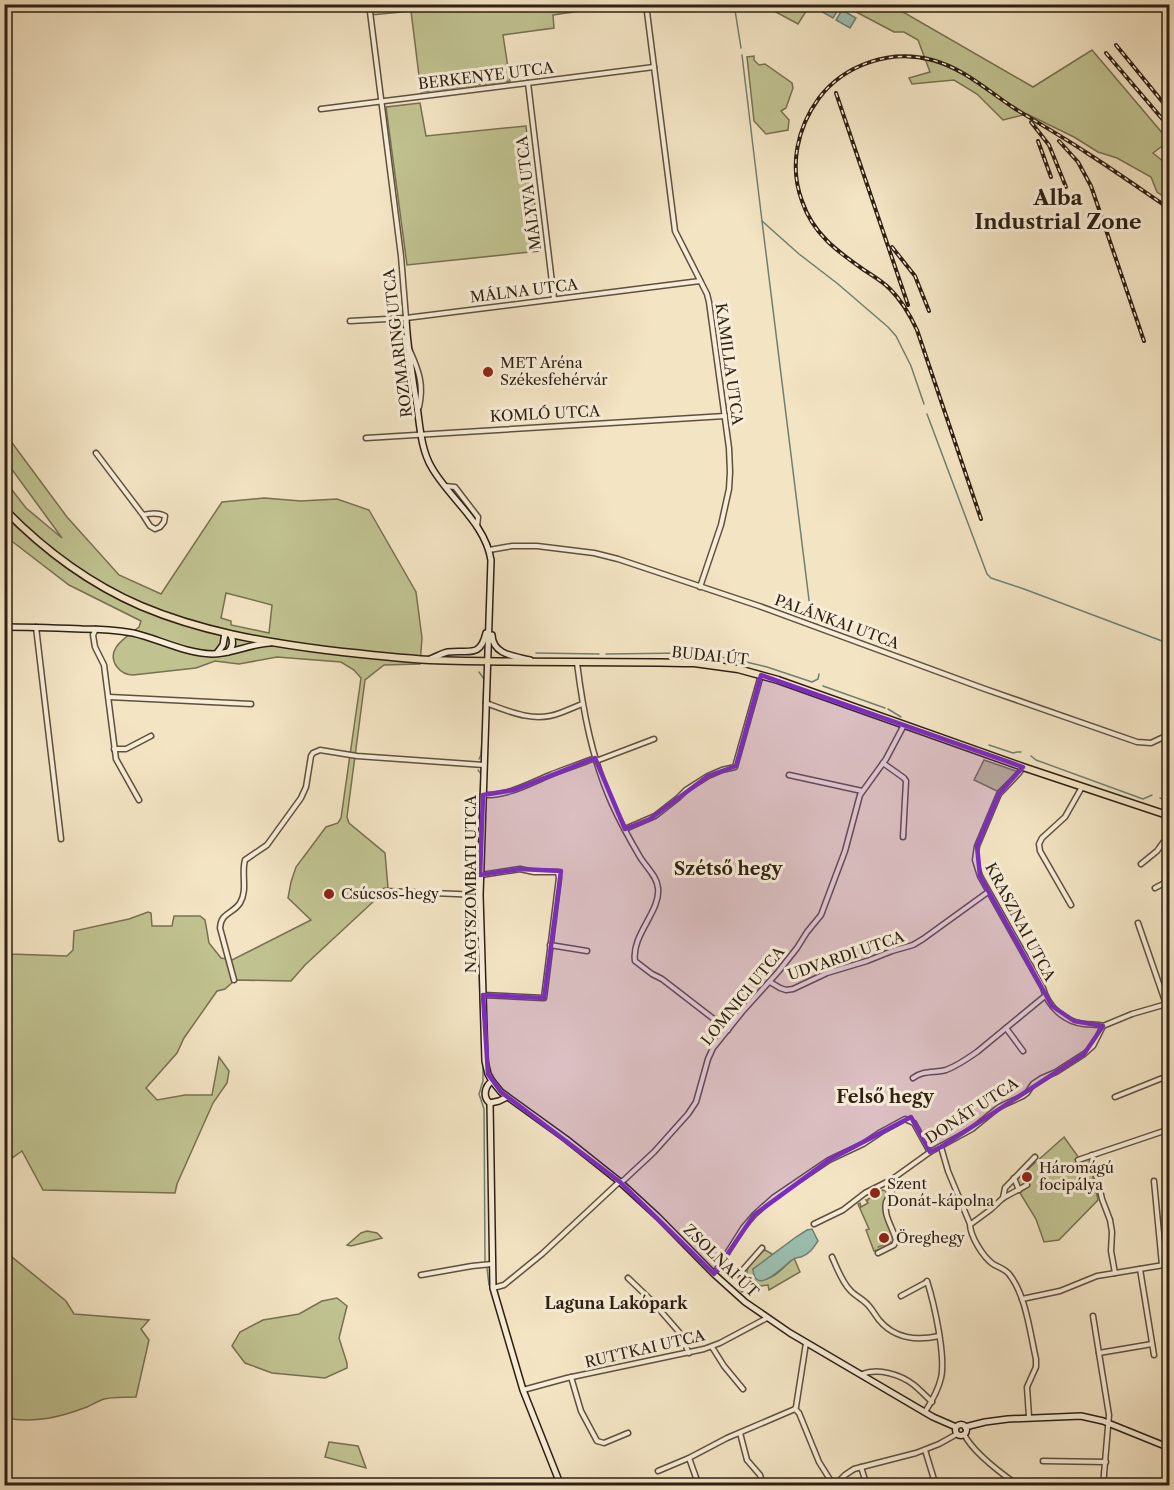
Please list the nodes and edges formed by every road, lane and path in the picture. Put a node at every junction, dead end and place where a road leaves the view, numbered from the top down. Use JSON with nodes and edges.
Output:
{"nodes":[{"id":1,"x":369,"y":4,"type":"edge"},
{"id":2,"x":646,"y":4,"type":"edge"},
{"id":3,"x":654,"y":67,"type":"junction"},
{"id":4,"x":528,"y":83,"type":"junction"},
{"id":5,"x":382,"y":101,"type":"junction"},
{"id":6,"x":321,"y":109,"type":"dead end"},
{"id":7,"x":700,"y":281,"type":"junction"},
{"id":8,"x":554,"y":299,"type":"junction"},
{"id":9,"x":406,"y":318,"type":"junction"},
{"id":10,"x":350,"y":321,"type":"dead end"},
{"id":11,"x":725,"y":416,"type":"junction"},
{"id":12,"x":421,"y":433,"type":"junction"},
{"id":13,"x":366,"y":438,"type":"dead end"},
{"id":14,"x":96,"y":453,"type":"dead end"},
{"id":15,"x":4,"y":509,"type":"edge"},
{"id":16,"x":144,"y":515,"type":"junction"},
{"id":17,"x":489,"y":550,"type":"junction"},
{"id":18,"x":700,"y":587,"type":"junction"},
{"id":19,"x":489,"y":622,"type":"junction"},
{"id":20,"x":4,"y":627,"type":"edge"},
{"id":21,"x":36,"y":627,"type":"junction"},
{"id":22,"x":96,"y":629,"type":"junction"},
{"id":23,"x":228,"y":634,"type":"junction"},
{"id":24,"x":275,"y":642,"type":"junction"},
{"id":25,"x":228,"y":652,"type":"junction"},
{"id":26,"x":215,"y":654,"type":"junction"},
{"id":27,"x":430,"y":660,"type":"junction"},
{"id":28,"x":488,"y":660,"type":"junction"},
{"id":29,"x":534,"y":662,"type":"junction"},
{"id":30,"x":577,"y":663,"type":"junction"},
{"id":31,"x":761,"y":675,"type":"junction"},
{"id":32,"x":109,"y":697,"type":"junction"},
{"id":33,"x":486,"y":703,"type":"junction"},
{"id":34,"x":251,"y":704,"type":"dead end"},
{"id":35,"x":582,"y":704,"type":"junction"},
{"id":36,"x":904,"y":725,"type":"junction"},
{"id":37,"x":1170,"y":734,"type":"edge"},
{"id":38,"x":152,"y":736,"type":"dead end"},
{"id":39,"x":654,"y":739,"type":"dead end"},
{"id":40,"x":114,"y":749,"type":"junction"},
{"id":41,"x":596,"y":760,"type":"junction"},
{"id":42,"x":883,"y":763,"type":"junction"},
{"id":43,"x":484,"y":765,"type":"junction"},
{"id":44,"x":1023,"y":767,"type":"junction"},
{"id":45,"x":789,"y":775,"type":"dead end"},
{"id":46,"x":1083,"y":787,"type":"junction"},
{"id":47,"x":862,"y":791,"type":"junction"},
{"id":48,"x":483,"y":795,"type":"junction"},
{"id":49,"x":139,"y":800,"type":"dead end"},
{"id":50,"x":1170,"y":816,"type":"edge"},
{"id":51,"x":625,"y":829,"type":"junction"},
{"id":52,"x":1170,"y":833,"type":"edge"},
{"id":53,"x":903,"y":837,"type":"dead end"},
{"id":54,"x":61,"y":839,"type":"dead end"},
{"id":55,"x":1141,"y":864,"type":"dead end"},
{"id":56,"x":480,"y":875,"type":"junction"},
{"id":57,"x":1170,"y":880,"type":"edge"},
{"id":58,"x":1155,"y":888,"type":"dead end"},
{"id":59,"x":385,"y":891,"type":"dead end"},
{"id":60,"x":988,"y":892,"type":"junction"},
{"id":61,"x":480,"y":895,"type":"junction"},
{"id":62,"x":1071,"y":905,"type":"dead end"},
{"id":63,"x":1138,"y":923,"type":"dead end"},
{"id":64,"x":550,"y":945,"type":"junction"},
{"id":65,"x":587,"y":951,"type":"dead end"},
{"id":66,"x":234,"y":980,"type":"dead end"},
{"id":67,"x":770,"y":982,"type":"junction"},
{"id":68,"x":483,"y":995,"type":"junction"},
{"id":69,"x":1045,"y":996,"type":"junction"},
{"id":70,"x":1168,"y":1003,"type":"edge"},
{"id":71,"x":1103,"y":1026,"type":"junction"},
{"id":72,"x":1006,"y":1028,"type":"junction"},
{"id":73,"x":728,"y":1030,"type":"junction"},
{"id":74,"x":1023,"y":1051,"type":"dead end"},
{"id":75,"x":1170,"y":1075,"type":"edge"},
{"id":76,"x":913,"y":1078,"type":"dead end"},
{"id":77,"x":492,"y":1081,"type":"junction"},
{"id":78,"x":507,"y":1096,"type":"junction"},
{"id":79,"x":1115,"y":1097,"type":"dead end"},
{"id":80,"x":490,"y":1103,"type":"junction"},
{"id":81,"x":1170,"y":1129,"type":"edge"},
{"id":82,"x":941,"y":1147,"type":"junction"},
{"id":83,"x":930,"y":1152,"type":"junction"},
{"id":84,"x":1092,"y":1155,"type":"junction"},
{"id":85,"x":1035,"y":1157,"type":"dead end"},
{"id":86,"x":1078,"y":1160,"type":"dead end"},
{"id":87,"x":1014,"y":1178,"type":"junction"},
{"id":88,"x":891,"y":1180,"type":"junction"},
{"id":89,"x":1154,"y":1180,"type":"dead end"},
{"id":90,"x":620,"y":1182,"type":"junction"},
{"id":91,"x":1027,"y":1185,"type":"dead end"},
{"id":92,"x":1019,"y":1190,"type":"junction"},
{"id":93,"x":1003,"y":1198,"type":"junction"},
{"id":94,"x":814,"y":1224,"type":"dead end"},
{"id":95,"x":970,"y":1224,"type":"junction"},
{"id":96,"x":762,"y":1248,"type":"dead end"},
{"id":97,"x":878,"y":1253,"type":"dead end"},
{"id":98,"x":832,"y":1257,"type":"dead end"},
{"id":99,"x":721,"y":1263,"type":"junction"},
{"id":100,"x":492,"y":1264,"type":"junction"},
{"id":101,"x":1170,"y":1264,"type":"edge"},
{"id":102,"x":1162,"y":1265,"type":"junction"},
{"id":103,"x":1140,"y":1269,"type":"junction"},
{"id":104,"x":1115,"y":1273,"type":"junction"},
{"id":105,"x":714,"y":1274,"type":"junction"},
{"id":106,"x":421,"y":1275,"type":"dead end"},
{"id":107,"x":628,"y":1278,"type":"dead end"},
{"id":108,"x":493,"y":1288,"type":"junction"},
{"id":109,"x":901,"y":1296,"type":"dead end"},
{"id":110,"x":1022,"y":1299,"type":"junction"},
{"id":111,"x":1093,"y":1316,"type":"dead end"},
{"id":112,"x":766,"y":1318,"type":"junction"},
{"id":113,"x":939,"y":1336,"type":"junction"},
{"id":114,"x":806,"y":1342,"type":"junction"},
{"id":115,"x":1152,"y":1344,"type":"junction"},
{"id":116,"x":712,"y":1347,"type":"junction"},
{"id":117,"x":690,"y":1353,"type":"junction"},
{"id":118,"x":1099,"y":1353,"type":"junction"},
{"id":119,"x":1154,"y":1355,"type":"dead end"},
{"id":120,"x":862,"y":1374,"type":"junction"},
{"id":121,"x":571,"y":1377,"type":"junction"},
{"id":122,"x":743,"y":1389,"type":"dead end"},
{"id":123,"x":523,"y":1390,"type":"junction"},
{"id":124,"x":932,"y":1402,"type":"junction"},
{"id":125,"x":795,"y":1408,"type":"junction"},
{"id":126,"x":926,"y":1412,"type":"junction"},
{"id":127,"x":1029,"y":1417,"type":"junction"},
{"id":128,"x":1109,"y":1424,"type":"junction"},
{"id":129,"x":965,"y":1427,"type":"junction"},
{"id":130,"x":956,"y":1431,"type":"junction"},
{"id":131,"x":628,"y":1433,"type":"dead end"},
{"id":132,"x":740,"y":1433,"type":"junction"},
{"id":133,"x":964,"y":1434,"type":"junction"},
{"id":134,"x":1170,"y":1449,"type":"edge"},
{"id":135,"x":925,"y":1450,"type":"junction"},
{"id":136,"x":689,"y":1458,"type":"junction"},
{"id":137,"x":1043,"y":1461,"type":"dead end"},
{"id":138,"x":1106,"y":1462,"type":"junction"},
{"id":139,"x":861,"y":1467,"type":"junction"},
{"id":140,"x":1170,"y":1468,"type":"edge"},
{"id":141,"x":658,"y":1471,"type":"dead end"},
{"id":142,"x":561,"y":1485,"type":"edge"},
{"id":143,"x":699,"y":1485,"type":"edge"},
{"id":144,"x":764,"y":1485,"type":"edge"},
{"id":145,"x":834,"y":1485,"type":"edge"},
{"id":146,"x":867,"y":1485,"type":"edge"},
{"id":147,"x":936,"y":1485,"type":"edge"},
{"id":148,"x":1019,"y":1485,"type":"edge"},
{"id":149,"x":1103,"y":1485,"type":"edge"},
{"id":150,"x":1163,"y":1485,"type":"edge"}],
"edges":[{"from":1,"to":5,"type":"street","name":"ROZMARING UTCA"},
{"from":2,"to":3,"type":"street","name":"KAMILLA UTCA"},
{"from":3,"to":4,"type":"street","name":"BERKENYE UTCA"},
{"from":3,"to":7,"type":"street","name":"KAMILLA UTCA"},
{"from":4,"to":5,"type":"street","name":"BERKENYE UTCA"},
{"from":4,"to":8,"type":"street","name":"MÁLYVA UTCA"},
{"from":5,"to":6,"type":"street","name":"BERKENYE UTCA"},
{"from":5,"to":9,"type":"street","name":"ROZMARING UTCA"},
{"from":7,"to":8,"type":"street","name":"MÁLNA UTCA"},
{"from":7,"to":11,"type":"street","name":"KAMILLA UTCA"},
{"from":8,"to":9,"type":"street","name":"MÁLNA UTCA"},
{"from":9,"to":10,"type":"street","name":"MÁLNA UTCA"},
{"from":9,"to":12,"type":"street","name":"ROZMARING UTCA"},
{"from":11,"to":12,"type":"street","name":"KOMLÓ UTCA"},
{"from":11,"to":18,"type":"street","name":"KAMILLA UTCA"},
{"from":12,"to":13,"type":"street","name":"KOMLÓ UTCA"},
{"from":12,"to":17,"type":"street","name":"ROZMARING UTCA"},
{"from":14,"to":16,"type":"street"},
{"from":15,"to":23,"type":"main road","name":"BUDAI ÚT"},
{"from":16,"to":16,"type":"street"},
{"from":17,"to":18,"type":"street","name":"PALÁNKAI UTCA"},
{"from":17,"to":19,"type":"street","name":"ROZMARING UTCA"},
{"from":18,"to":37,"type":"street","name":"PALÁNKAI UTCA"},
{"from":19,"to":27,"type":"street"},
{"from":19,"to":28,"type":"street","name":"ROZMARING UTCA"},
{"from":19,"to":29,"type":"street"},
{"from":20,"to":21,"type":"street"},
{"from":21,"to":22,"type":"street"},
{"from":21,"to":54,"type":"street"},
{"from":22,"to":26,"type":"street"},
{"from":22,"to":32,"type":"street"},
{"from":23,"to":24,"type":"main road","name":"BUDAI ÚT"},
{"from":23,"to":25,"type":"street"},
{"from":23,"to":26,"type":"street"},
{"from":24,"to":25,"type":"street"},
{"from":24,"to":27,"type":"main road","name":"BUDAI ÚT"},
{"from":25,"to":26,"type":"street"},
{"from":27,"to":28,"type":"main road","name":"BUDAI ÚT"},
{"from":28,"to":29,"type":"main road","name":"BUDAI ÚT"},
{"from":28,"to":33,"type":"street","name":"NAGYSZOMBATI UTCA"},
{"from":29,"to":30,"type":"main road","name":"BUDAI ÚT"},
{"from":30,"to":31,"type":"main road","name":"BUDAI ÚT"},
{"from":30,"to":35,"type":"street"},
{"from":31,"to":36,"type":"main road","name":"BUDAI ÚT"},
{"from":31,"to":51,"type":"street"},
{"from":32,"to":34,"type":"street"},
{"from":32,"to":40,"type":"street"},
{"from":33,"to":35,"type":"street"},
{"from":33,"to":43,"type":"street","name":"NAGYSZOMBATI UTCA"},
{"from":35,"to":41,"type":"street"},
{"from":36,"to":42,"type":"street","name":"LOMNICI UTCA"},
{"from":36,"to":44,"type":"main road","name":"BUDAI ÚT"},
{"from":38,"to":40,"type":"street"},
{"from":39,"to":41,"type":"street"},
{"from":40,"to":49,"type":"street"},
{"from":41,"to":48,"type":"street"},
{"from":41,"to":51,"type":"street"},
{"from":42,"to":47,"type":"street","name":"LOMNICI UTCA"},
{"from":42,"to":53,"type":"street"},
{"from":43,"to":48,"type":"street","name":"NAGYSZOMBATI UTCA"},
{"from":43,"to":66,"type":"street"},
{"from":44,"to":46,"type":"main road","name":"BUDAI ÚT"},
{"from":44,"to":60,"type":"street","name":"KRASZNAI UTCA"},
{"from":45,"to":47,"type":"street"},
{"from":46,"to":50,"type":"main road","name":"BUDAI ÚT"},
{"from":46,"to":62,"type":"street"},
{"from":47,"to":67,"type":"street","name":"LOMNICI UTCA"},
{"from":48,"to":56,"type":"street","name":"NAGYSZOMBATI UTCA"},
{"from":51,"to":73,"type":"street"},
{"from":52,"to":55,"type":"street"},
{"from":56,"to":61,"type":"street","name":"NAGYSZOMBATI UTCA"},
{"from":56,"to":64,"type":"street"},
{"from":57,"to":58,"type":"street"},
{"from":59,"to":61,"type":"street"},
{"from":60,"to":67,"type":"street","name":"UDVARDI UTCA"},
{"from":60,"to":69,"type":"street","name":"KRASZNAI UTCA"},
{"from":61,"to":68,"type":"street","name":"NAGYSZOMBATI UTCA"},
{"from":63,"to":70,"type":"street"},
{"from":64,"to":65,"type":"street"},
{"from":64,"to":68,"type":"street"},
{"from":67,"to":73,"type":"street","name":"LOMNICI UTCA"},
{"from":68,"to":77,"type":"street","name":"NAGYSZOMBATI UTCA"},
{"from":69,"to":71,"type":"street","name":"KRASZNAI UTCA"},
{"from":69,"to":72,"type":"street"},
{"from":70,"to":71,"type":"street"},
{"from":71,"to":82,"type":"street","name":"DONÁT UTCA"},
{"from":72,"to":74,"type":"street"},
{"from":72,"to":76,"type":"street"},
{"from":73,"to":90,"type":"street","name":"LOMNICI UTCA"},
{"from":75,"to":79,"type":"street"},
{"from":77,"to":78,"type":"street","name":"ZSOLNAI ÚT"},
{"from":77,"to":80,"type":"street","name":"NAGYSZOMBATI UTCA"},
{"from":78,"to":80,"type":"street"},
{"from":78,"to":90,"type":"street","name":"ZSOLNAI ÚT"},
{"from":80,"to":100,"type":"street","name":"NAGYSZOMBATI UTCA"},
{"from":81,"to":84,"type":"street"},
{"from":82,"to":83,"type":"street","name":"DONÁT UTCA"},
{"from":82,"to":95,"type":"street"},
{"from":83,"to":88,"type":"street","name":"DONÁT UTCA"},
{"from":83,"to":99,"type":"street"},
{"from":84,"to":86,"type":"street"},
{"from":84,"to":104,"type":"street"},
{"from":85,"to":87,"type":"street"},
{"from":87,"to":92,"type":"street"},
{"from":87,"to":93,"type":"street"},
{"from":88,"to":94,"type":"street","name":"DONÁT UTCA"},
{"from":88,"to":97,"type":"street"},
{"from":89,"to":102,"type":"street"},
{"from":90,"to":105,"type":"street","name":"ZSOLNAI ÚT"},
{"from":90,"to":108,"type":"street","name":"LOMNICI UTCA"},
{"from":91,"to":92,"type":"street"},
{"from":92,"to":93,"type":"street"},
{"from":93,"to":95,"type":"street"},
{"from":95,"to":110,"type":"street"},
{"from":96,"to":99,"type":"street"},
{"from":98,"to":113,"type":"street"},
{"from":99,"to":105,"type":"street"},
{"from":100,"to":106,"type":"street"},
{"from":100,"to":108,"type":"street","name":"NAGYSZOMBATI UTCA"},
{"from":101,"to":102,"type":"street"},
{"from":102,"to":103,"type":"street"},
{"from":103,"to":104,"type":"street"},
{"from":103,"to":115,"type":"street"},
{"from":104,"to":110,"type":"street"},
{"from":105,"to":112,"type":"street","name":"ZSOLNAI ÚT"},
{"from":107,"to":117,"type":"street"},
{"from":108,"to":123,"type":"street","name":"NAGYSZOMBATI UTCA"},
{"from":109,"to":113,"type":"street"},
{"from":110,"to":127,"type":"street"},
{"from":111,"to":118,"type":"street"},
{"from":112,"to":114,"type":"street","name":"ZSOLNAI ÚT"},
{"from":112,"to":116,"type":"street","name":"RUTTKAI UTCA"},
{"from":113,"to":124,"type":"street"},
{"from":114,"to":120,"type":"street","name":"ZSOLNAI ÚT"},
{"from":114,"to":125,"type":"street"},
{"from":115,"to":118,"type":"street"},
{"from":115,"to":119,"type":"street"},
{"from":116,"to":117,"type":"street","name":"RUTTKAI UTCA"},
{"from":116,"to":122,"type":"street"},
{"from":117,"to":121,"type":"street","name":"RUTTKAI UTCA"},
{"from":118,"to":128,"type":"street"},
{"from":120,"to":124,"type":"street"},
{"from":120,"to":126,"type":"street","name":"ZSOLNAI ÚT"},
{"from":121,"to":123,"type":"street","name":"RUTTKAI UTCA"},
{"from":121,"to":131,"type":"street"},
{"from":123,"to":142,"type":"street","name":"NAGYSZOMBATI UTCA"},
{"from":124,"to":126,"type":"street"},
{"from":125,"to":132,"type":"street"},
{"from":125,"to":145,"type":"street"},
{"from":126,"to":130,"type":"street","name":"ZSOLNAI ÚT"},
{"from":127,"to":128,"type":"street"},
{"from":127,"to":129,"type":"street"},
{"from":128,"to":134,"type":"street"},
{"from":128,"to":138,"type":"street"},
{"from":129,"to":130,"type":"street"},
{"from":129,"to":133,"type":"street"},
{"from":130,"to":133,"type":"street"},
{"from":130,"to":135,"type":"street"},
{"from":132,"to":136,"type":"street"},
{"from":132,"to":144,"type":"street"},
{"from":133,"to":148,"type":"street"},
{"from":135,"to":139,"type":"street"},
{"from":135,"to":147,"type":"street"},
{"from":136,"to":141,"type":"street"},
{"from":136,"to":143,"type":"street"},
{"from":137,"to":138,"type":"street"},
{"from":138,"to":149,"type":"street"},
{"from":139,"to":145,"type":"street"},
{"from":139,"to":146,"type":"street"},
{"from":140,"to":150,"type":"street"}]}
